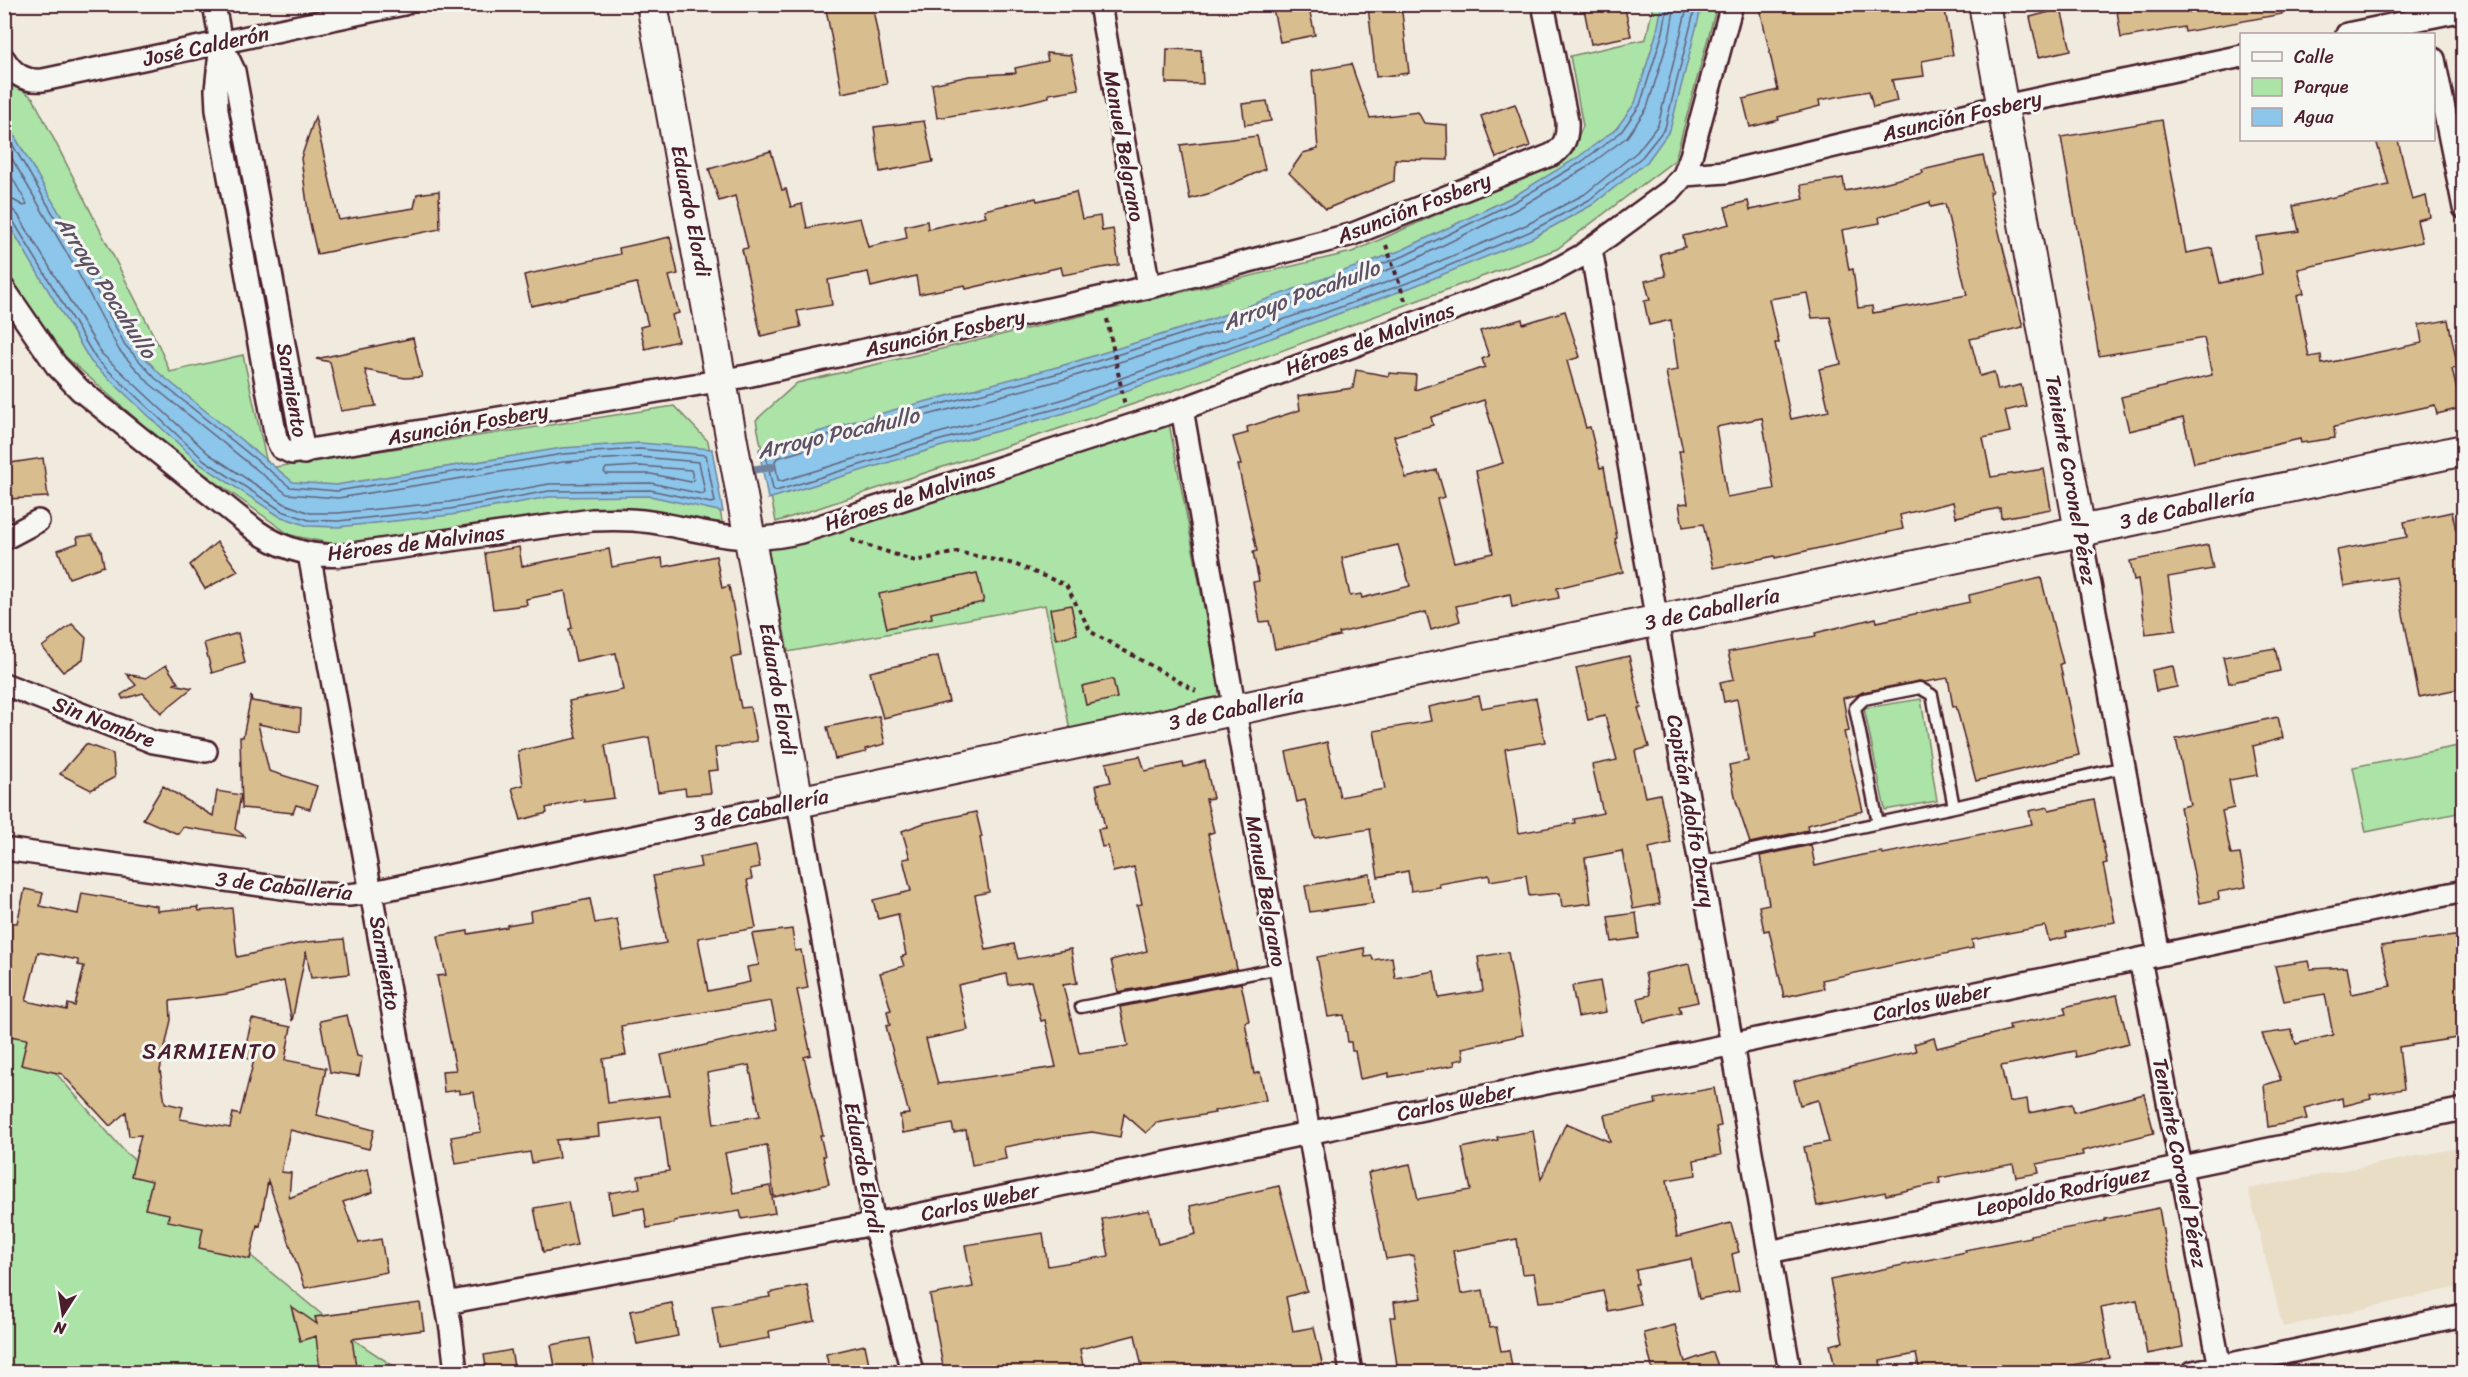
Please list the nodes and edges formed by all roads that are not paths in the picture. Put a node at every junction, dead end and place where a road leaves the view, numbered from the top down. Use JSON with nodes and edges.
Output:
{"nodes":[{"id":1,"x":214,"y":4,"type":"edge"},
{"id":2,"x":404,"y":4,"type":"edge"},
{"id":3,"x":652,"y":4,"type":"edge"},
{"id":4,"x":1100,"y":4,"type":"edge"},
{"id":5,"x":1543,"y":4,"type":"edge"},
{"id":6,"x":1732,"y":4,"type":"edge"},
{"id":7,"x":1984,"y":4,"type":"edge"},
{"id":8,"x":2463,"y":10,"type":"edge"},
{"id":9,"x":2425,"y":19,"type":"edge"},
{"id":10,"x":2352,"y":33,"type":"edge"},
{"id":11,"x":221,"y":43,"type":"junction"},
{"id":12,"x":2240,"y":56,"type":"edge"},
{"id":13,"x":4,"y":59,"type":"edge"},
{"id":14,"x":2435,"y":69,"type":"edge"},
{"id":15,"x":2002,"y":106,"type":"junction"},
{"id":16,"x":1684,"y":175,"type":"junction"},
{"id":17,"x":2463,"y":207,"type":"edge"},
{"id":18,"x":1591,"y":249,"type":"junction"},
{"id":19,"x":4,"y":288,"type":"edge"},
{"id":20,"x":1149,"y":288,"type":"junction"},
{"id":21,"x":723,"y":379,"type":"junction"},
{"id":22,"x":1182,"y":409,"type":"junction"},
{"id":23,"x":2463,"y":450,"type":"edge"},
{"id":24,"x":304,"y":453,"type":"joint"},
{"id":25,"x":38,"y":521,"type":"dead end"},
{"id":26,"x":750,"y":528,"type":"junction"},
{"id":27,"x":2080,"y":531,"type":"junction"},
{"id":28,"x":4,"y":539,"type":"edge"},
{"id":29,"x":309,"y":554,"type":"junction"},
{"id":30,"x":1658,"y":620,"type":"junction"},
{"id":31,"x":4,"y":684,"type":"edge"},
{"id":32,"x":1234,"y":710,"type":"junction"},
{"id":33,"x":206,"y":751,"type":"dead end"},
{"id":34,"x":2124,"y":767,"type":"junction"},
{"id":35,"x":798,"y":802,"type":"junction"},
{"id":36,"x":1954,"y":807,"type":"junction"},
{"id":37,"x":1878,"y":824,"type":"junction"},
{"id":38,"x":4,"y":849,"type":"edge"},
{"id":39,"x":1700,"y":861,"type":"junction"},
{"id":40,"x":2463,"y":891,"type":"edge"},
{"id":41,"x":373,"y":892,"type":"junction"},
{"id":42,"x":2149,"y":957,"type":"junction"},
{"id":43,"x":1280,"y":968,"type":"junction"},
{"id":44,"x":1081,"y":1007,"type":"dead end"},
{"id":45,"x":1732,"y":1044,"type":"junction"},
{"id":46,"x":2463,"y":1109,"type":"edge"},
{"id":47,"x":1309,"y":1132,"type":"junction"},
{"id":48,"x":2181,"y":1167,"type":"junction"},
{"id":49,"x":874,"y":1224,"type":"junction"},
{"id":50,"x":1769,"y":1252,"type":"junction"},
{"id":51,"x":446,"y":1303,"type":"junction"},
{"id":52,"x":2463,"y":1316,"type":"edge"},
{"id":53,"x":2219,"y":1370,"type":"edge"},
{"id":54,"x":456,"y":1372,"type":"edge"},
{"id":55,"x":912,"y":1372,"type":"edge"},
{"id":56,"x":1351,"y":1372,"type":"edge"},
{"id":57,"x":1790,"y":1372,"type":"edge"},
{"id":58,"x":2193,"y":1372,"type":"edge"}],
"edges":[{"from":1,"to":11,"type":"street","name":"Sarmiento"},
{"from":2,"to":11,"type":"street","name":"José Calderón"},
{"from":3,"to":21,"type":"main road","name":"Eduardo Elordi"},
{"from":4,"to":20,"type":"street","name":"Manuel Belgrano"},
{"from":5,"to":20,"type":"street","name":"Asunción Fosbery"},
{"from":6,"to":16,"type":"street","name":"Héroes de Malvinas"},
{"from":7,"to":15,"type":"main road","name":"Teniente Coronel Pérez"},
{"from":8,"to":9,"type":"street"},
{"from":9,"to":10,"type":"street"},
{"from":11,"to":13,"type":"street","name":"José Calderón"},
{"from":11,"to":24,"type":"street","name":"Sarmiento"},
{"from":12,"to":15,"type":"street","name":"Asunción Fosbery"},
{"from":14,"to":17,"type":"street"},
{"from":15,"to":16,"type":"street","name":"Asunción Fosbery"},
{"from":15,"to":27,"type":"main road","name":"Teniente Coronel Pérez"},
{"from":16,"to":18,"type":"street","name":"Héroes de Malvinas"},
{"from":18,"to":22,"type":"street","name":"Héroes de Malvinas"},
{"from":18,"to":30,"type":"street","name":"Capitán Adolfo Drury"},
{"from":19,"to":29,"type":"street","name":"Héroes de Malvinas"},
{"from":20,"to":21,"type":"street","name":"Asunción Fosbery"},
{"from":21,"to":24,"type":"street","name":"Asunción Fosbery"},
{"from":21,"to":26,"type":"main road","name":"Eduardo Elordi"},
{"from":22,"to":26,"type":"street","name":"Héroes de Malvinas"},
{"from":22,"to":32,"type":"street","name":"Manuel Belgrano"},
{"from":23,"to":27,"type":"main road","name":"3 de Caballería"},
{"from":25,"to":28,"type":"street"},
{"from":26,"to":29,"type":"street","name":"Héroes de Malvinas"},
{"from":26,"to":35,"type":"main road","name":"Eduardo Elordi"},
{"from":27,"to":30,"type":"main road","name":"3 de Caballería"},
{"from":27,"to":34,"type":"street","name":"Teniente Coronel Pérez"},
{"from":29,"to":41,"type":"street","name":"Sarmiento"},
{"from":30,"to":32,"type":"main road","name":"3 de Caballería"},
{"from":30,"to":39,"type":"street","name":"Capitán Adolfo Drury"},
{"from":31,"to":33,"type":"street","name":"Sin Nombre"},
{"from":32,"to":35,"type":"main road","name":"3 de Caballería"},
{"from":32,"to":43,"type":"street","name":"Manuel Belgrano"},
{"from":34,"to":36,"type":"lane"},
{"from":34,"to":42,"type":"street","name":"Teniente Coronel Pérez"},
{"from":35,"to":41,"type":"street","name":"3 de Caballería"},
{"from":35,"to":49,"type":"street","name":"Eduardo Elordi"},
{"from":36,"to":37,"type":"lane"},
{"from":36,"to":37,"type":"lane"},
{"from":37,"to":39,"type":"lane"},
{"from":38,"to":41,"type":"street","name":"3 de Caballería"},
{"from":39,"to":45,"type":"street","name":"Capitán Adolfo Drury"},
{"from":40,"to":42,"type":"street","name":"Carlos Weber"},
{"from":41,"to":51,"type":"street","name":"Sarmiento"},
{"from":42,"to":45,"type":"street","name":"Carlos Weber"},
{"from":42,"to":48,"type":"street","name":"Teniente Coronel Pérez"},
{"from":43,"to":44,"type":"lane"},
{"from":43,"to":47,"type":"street","name":"Manuel Belgrano"},
{"from":45,"to":47,"type":"street","name":"Carlos Weber"},
{"from":45,"to":50,"type":"street","name":"Capitán Adolfo Drury"},
{"from":46,"to":48,"type":"street","name":"Leopoldo Rodríguez"},
{"from":47,"to":49,"type":"street","name":"Carlos Weber"},
{"from":47,"to":56,"type":"street","name":"Manuel Belgrano"},
{"from":48,"to":50,"type":"street","name":"Leopoldo Rodríguez"},
{"from":48,"to":53,"type":"street","name":"Teniente Coronel Pérez"},
{"from":49,"to":51,"type":"street","name":"Carlos Weber"},
{"from":49,"to":55,"type":"street","name":"Eduardo Elordi"},
{"from":50,"to":57,"type":"street","name":"Capitán Adolfo Drury"},
{"from":51,"to":54,"type":"street","name":"Sarmiento"},
{"from":52,"to":53,"type":"street"},
{"from":53,"to":58,"type":"street"}]}
